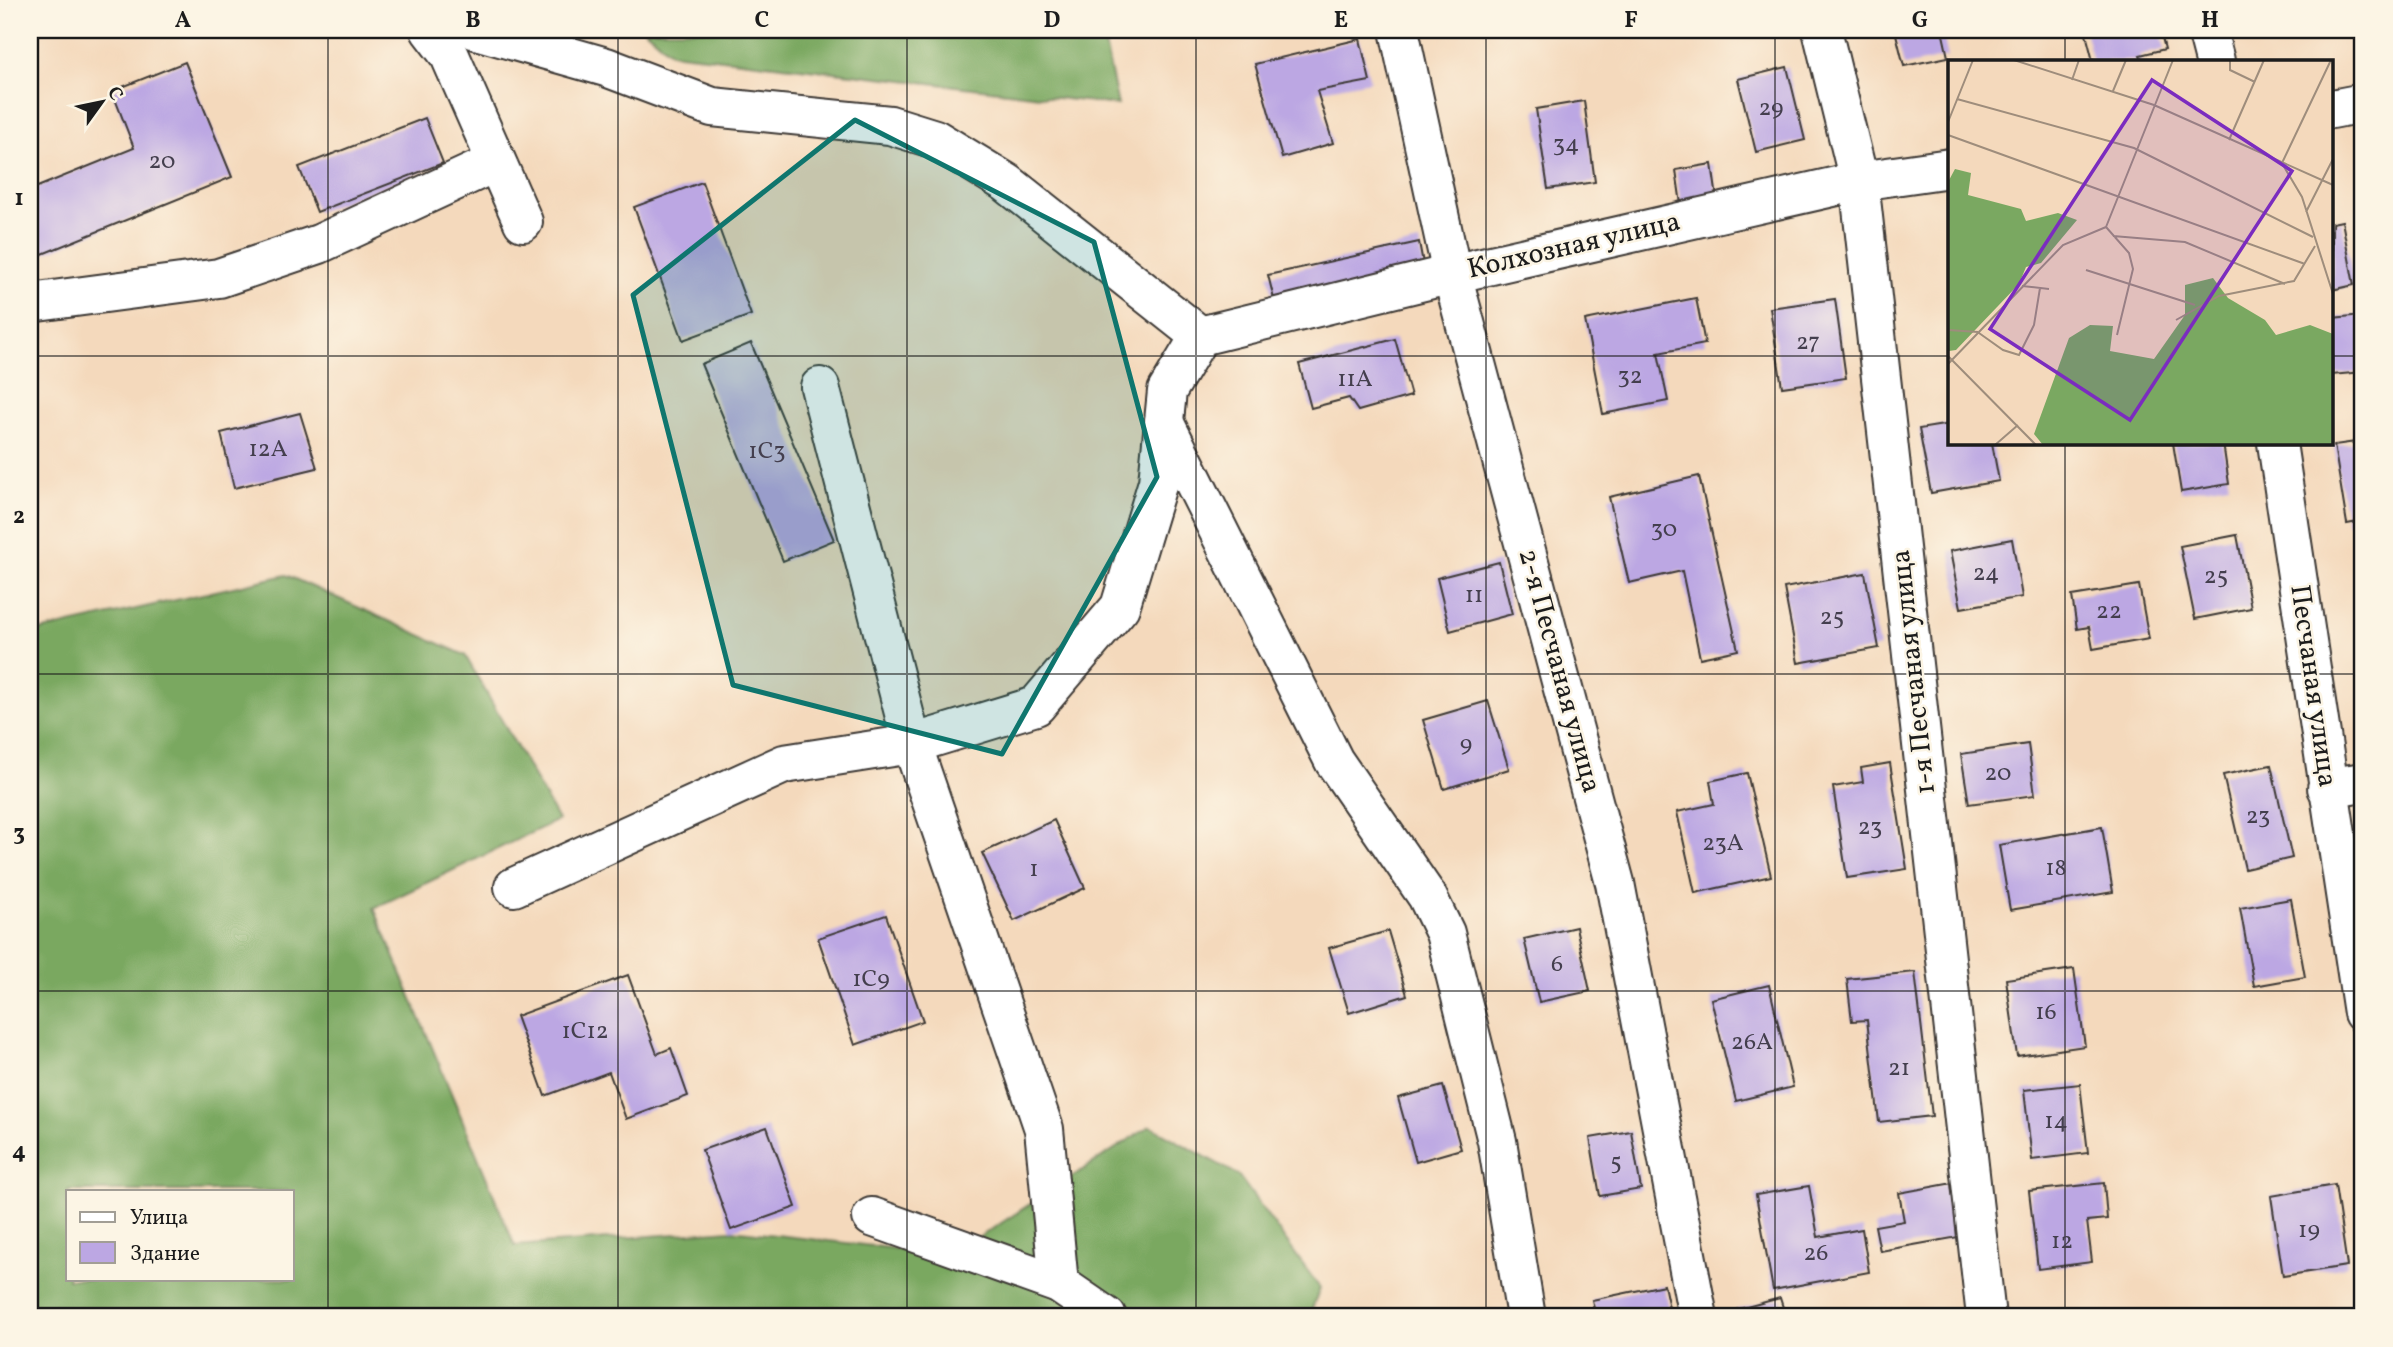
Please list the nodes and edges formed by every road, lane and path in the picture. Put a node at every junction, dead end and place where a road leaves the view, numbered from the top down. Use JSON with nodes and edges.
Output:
{"nodes":[{"id":1,"x":430,"y":30,"type":"edge"},
{"id":2,"x":476,"y":30,"type":"edge"},
{"id":3,"x":1399,"y":30,"type":"edge"},
{"id":4,"x":1822,"y":30,"type":"edge"},
{"id":5,"x":2207,"y":30,"type":"edge"},
{"id":6,"x":2215,"y":60,"type":"edge"},
{"id":7,"x":2363,"y":103,"type":"edge"},
{"id":8,"x":2334,"y":109,"type":"edge"},
{"id":9,"x":496,"y":162,"type":"junction"},
{"id":10,"x":1948,"y":168,"type":"edge"},
{"id":11,"x":1859,"y":181,"type":"junction"},
{"id":12,"x":523,"y":222,"type":"dead end"},
{"id":13,"x":1452,"y":274,"type":"junction"},
{"id":14,"x":30,"y":303,"type":"edge"},
{"id":15,"x":1200,"y":336,"type":"junction"},
{"id":16,"x":820,"y":387,"type":"dead end"},
{"id":17,"x":1164,"y":422,"type":"junction"},
{"id":18,"x":2277,"y":444,"type":"edge"},
{"id":19,"x":912,"y":744,"type":"junction"},
{"id":20,"x":2345,"y":785,"type":"edge"},
{"id":21,"x":514,"y":887,"type":"dead end"},
{"id":22,"x":2363,"y":1013,"type":"edge"},
{"id":23,"x":872,"y":1217,"type":"dead end"},
{"id":24,"x":1059,"y":1284,"type":"junction"},
{"id":25,"x":1107,"y":1317,"type":"edge"},
{"id":26,"x":1526,"y":1317,"type":"edge"},
{"id":27,"x":1698,"y":1317,"type":"edge"},
{"id":28,"x":1986,"y":1317,"type":"edge"}],
"edges":[{"from":1,"to":9,"type":"street"},
{"from":2,"to":15,"type":"street"},
{"from":3,"to":13,"type":"street","name":"2-я Песчаная улица"},
{"from":4,"to":11,"type":"street","name":"1-я Песчаная улица"},
{"from":5,"to":6,"type":"street"},
{"from":7,"to":8,"type":"street"},
{"from":9,"to":12,"type":"street"},
{"from":9,"to":14,"type":"street"},
{"from":10,"to":11,"type":"street","name":"Колхозная улица"},
{"from":11,"to":13,"type":"street","name":"Колхозная улица"},
{"from":11,"to":28,"type":"street","name":"1-я Песчаная улица"},
{"from":13,"to":15,"type":"street","name":"Колхозная улица"},
{"from":13,"to":27,"type":"street","name":"2-я Песчаная улица"},
{"from":15,"to":17,"type":"street"},
{"from":16,"to":19,"type":"street"},
{"from":17,"to":19,"type":"street"},
{"from":17,"to":26,"type":"street"},
{"from":18,"to":20,"type":"street","name":"Песчаная улица"},
{"from":19,"to":21,"type":"street"},
{"from":19,"to":24,"type":"street"},
{"from":20,"to":22,"type":"street","name":"Песчаная улица"},
{"from":23,"to":24,"type":"street"},
{"from":24,"to":25,"type":"street"}]}
